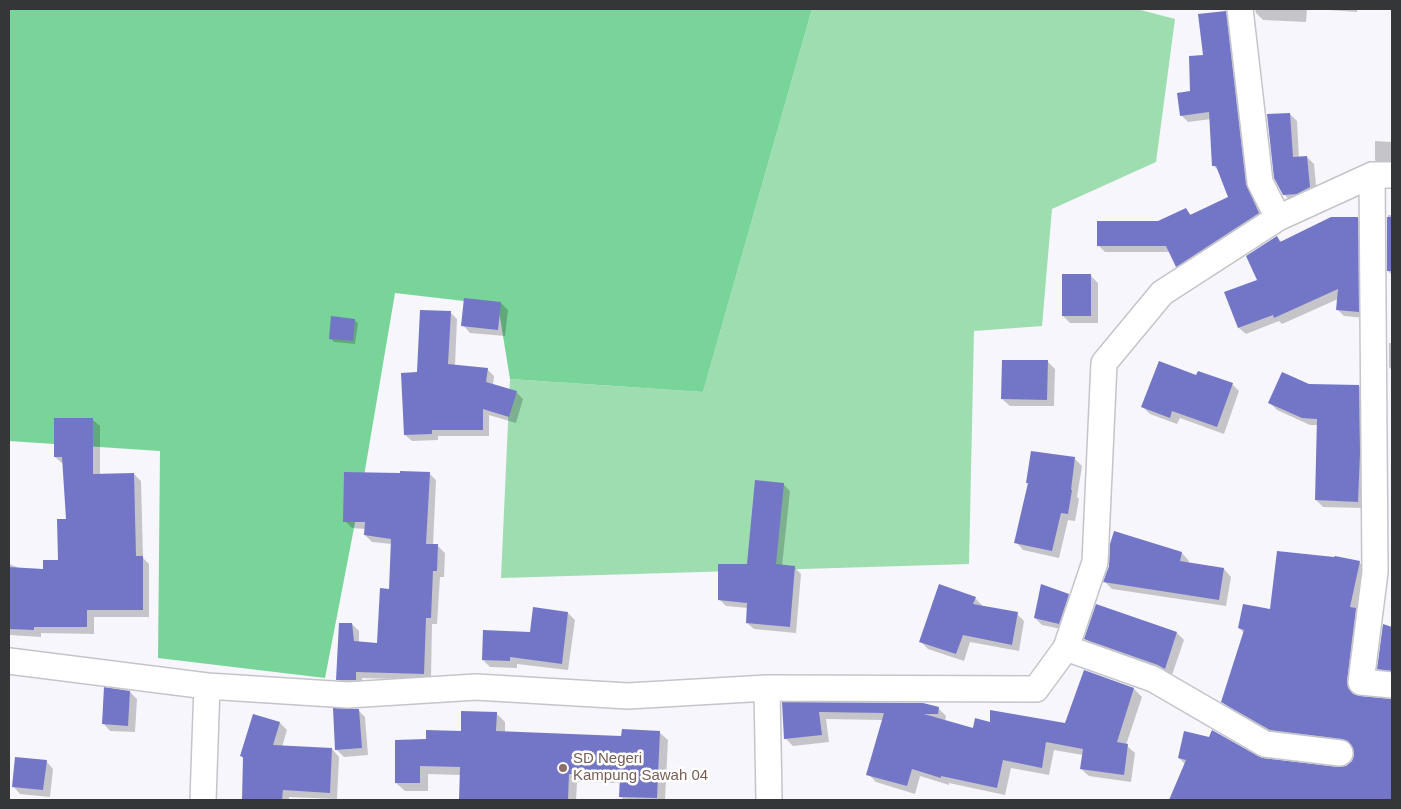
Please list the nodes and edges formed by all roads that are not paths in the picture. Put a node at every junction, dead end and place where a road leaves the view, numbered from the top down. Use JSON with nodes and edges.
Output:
{"nodes":[{"id":1,"x":1240,"y":9,"type":"edge"},
{"id":2,"x":1382,"y":175,"type":"edge"},
{"id":3,"x":1278,"y":218,"type":"junction"},
{"id":4,"x":1066,"y":648,"type":"junction"},
{"id":5,"x":9,"y":661,"type":"edge"},
{"id":6,"x":1392,"y":685,"type":"edge"},
{"id":7,"x":207,"y":686,"type":"junction"},
{"id":8,"x":767,"y":688,"type":"junction"},
{"id":9,"x":1340,"y":753,"type":"dead end"},
{"id":10,"x":204,"y":800,"type":"edge"},
{"id":11,"x":769,"y":800,"type":"edge"}],
"edges":[{"from":1,"to":3,"type":"street"},
{"from":2,"to":3,"type":"street"},
{"from":2,"to":6,"type":"street"},
{"from":3,"to":4,"type":"street"},
{"from":4,"to":8,"type":"street"},
{"from":4,"to":9,"type":"street"},
{"from":5,"to":7,"type":"street"},
{"from":7,"to":8,"type":"street"},
{"from":7,"to":10,"type":"street"},
{"from":8,"to":11,"type":"street"}]}
